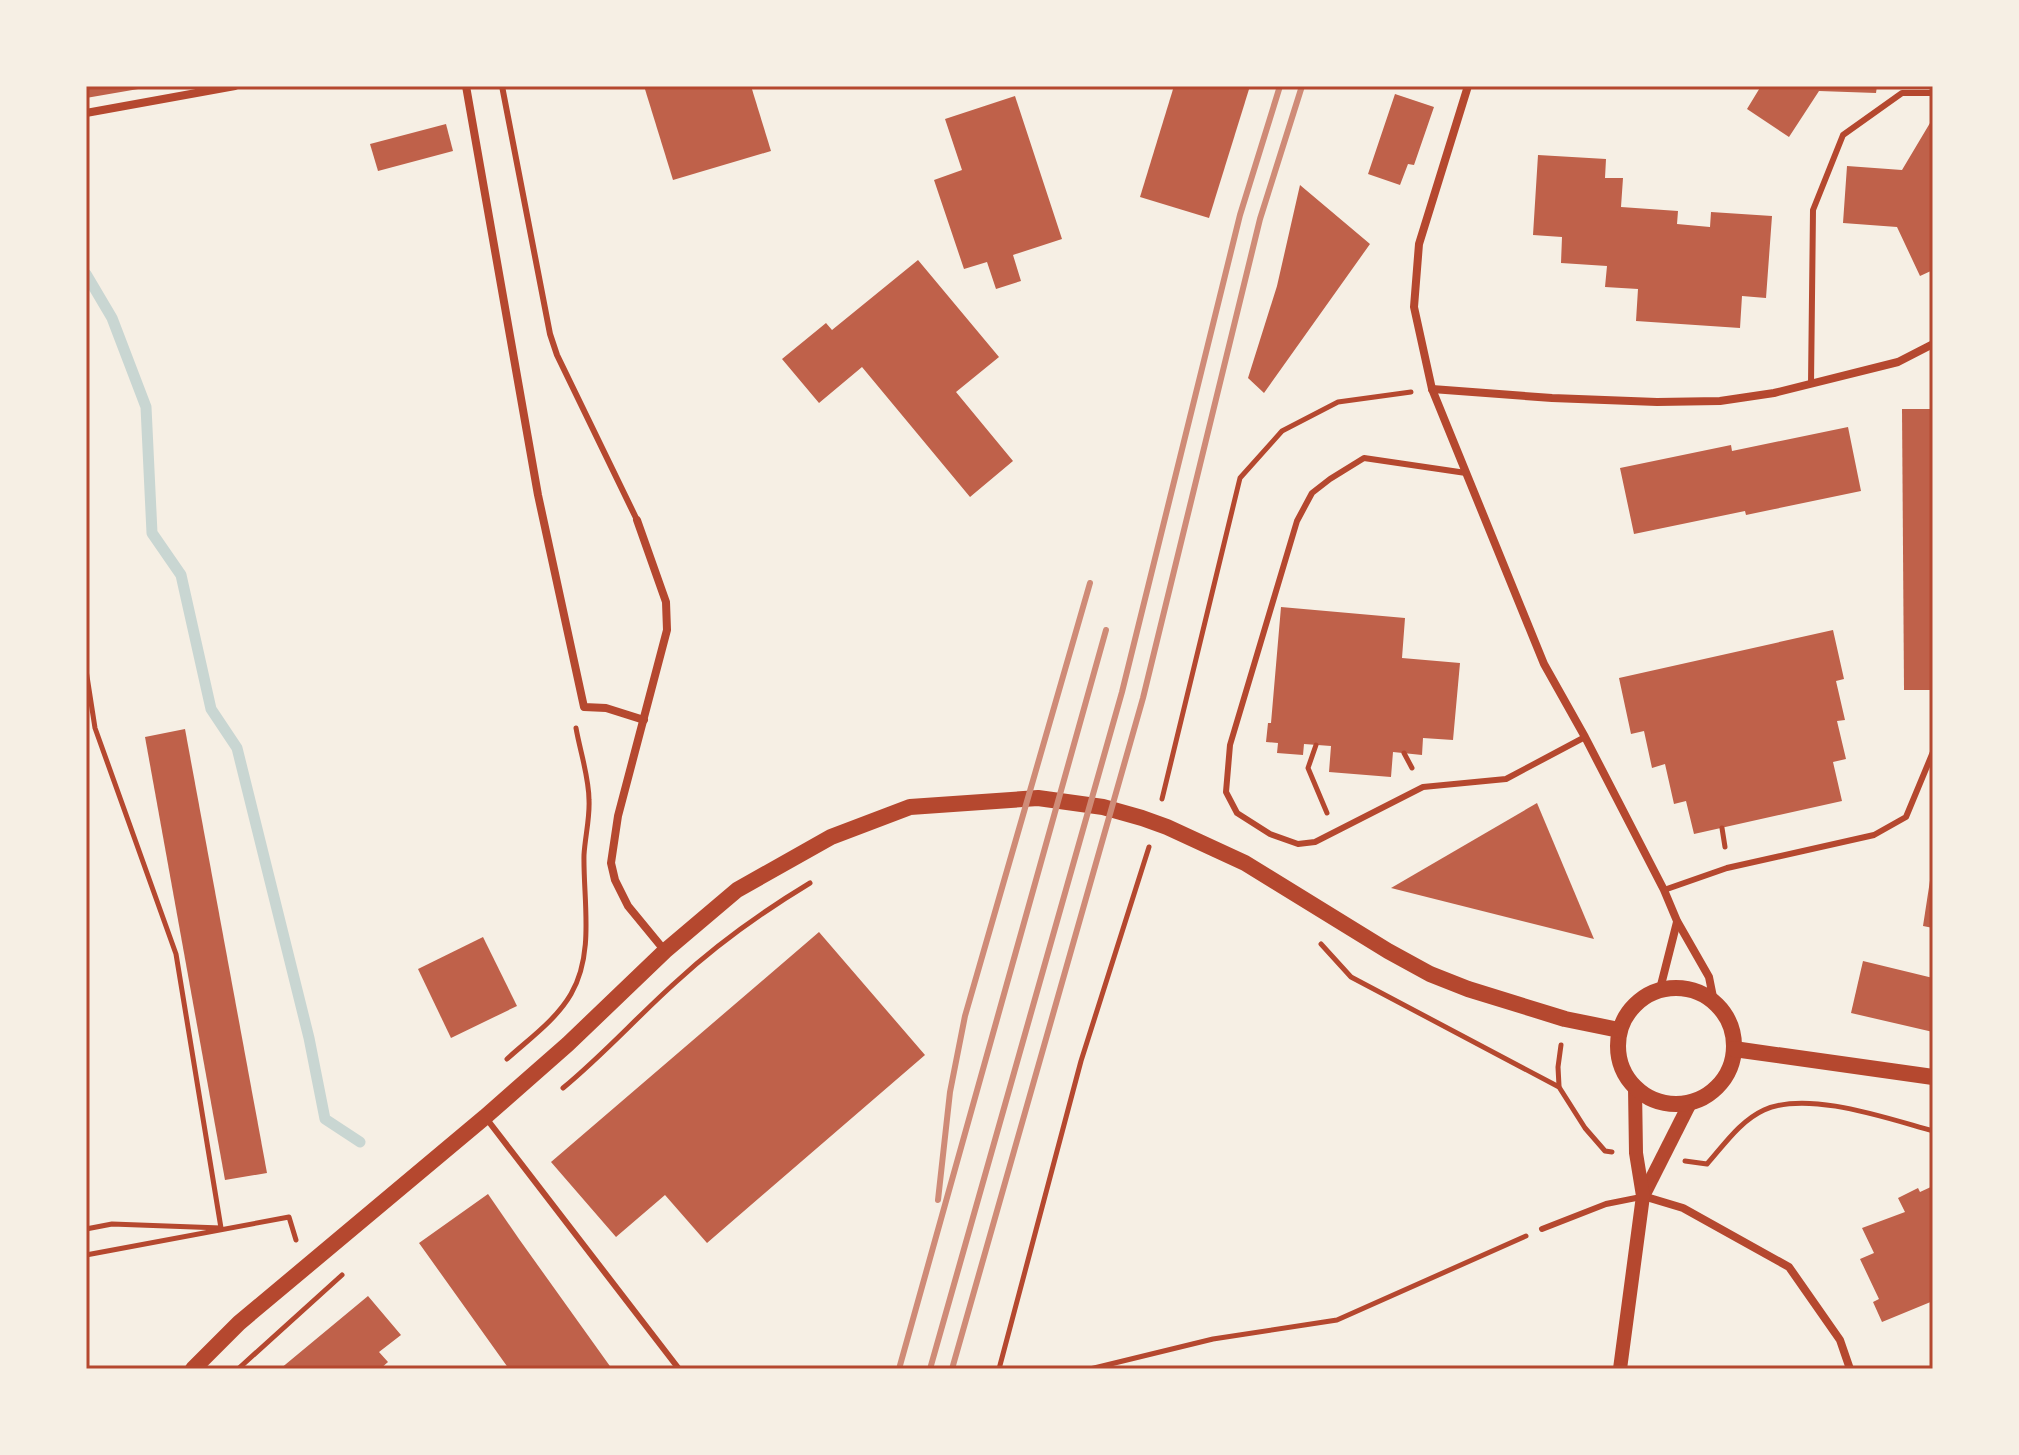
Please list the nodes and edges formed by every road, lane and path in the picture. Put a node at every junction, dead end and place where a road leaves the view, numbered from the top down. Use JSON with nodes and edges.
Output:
{"nodes":[{"id":1,"x":235,"y":86,"type":"edge"},
{"id":2,"x":466,"y":86,"type":"edge"},
{"id":3,"x":502,"y":86,"type":"edge"},
{"id":4,"x":1468,"y":86,"type":"edge"},
{"id":5,"x":1933,"y":93,"type":"edge"},
{"id":6,"x":86,"y":113,"type":"edge"},
{"id":7,"x":1933,"y":344,"type":"edge"},
{"id":8,"x":1811,"y":384,"type":"junction"},
{"id":9,"x":1432,"y":389,"type":"junction"},
{"id":10,"x":1466,"y":473,"type":"junction"},
{"id":11,"x":637,"y":520,"type":"joint"},
{"id":12,"x":86,"y":670,"type":"edge"},
{"id":13,"x":644,"y":720,"type":"junction"},
{"id":14,"x":576,"y":725,"type":"dead end"},
{"id":15,"x":1585,"y":737,"type":"junction"},
{"id":16,"x":1316,"y":745,"type":"dead end"},
{"id":17,"x":1933,"y":752,"type":"edge"},
{"id":18,"x":1335,"y":832,"type":"junction"},
{"id":19,"x":1139,"y":846,"type":"dead end"},
{"id":20,"x":1151,"y":851,"type":"dead end"},
{"id":21,"x":1664,"y":890,"type":"junction"},
{"id":22,"x":1677,"y":921,"type":"junction"},
{"id":23,"x":1314,"y":939,"type":"dead end"},
{"id":24,"x":665,"y":951,"type":"junction"},
{"id":25,"x":1660,"y":989,"type":"junction"},
{"id":26,"x":1714,"y":1002,"type":"junction"},
{"id":27,"x":1565,"y":1019,"type":"junction"},
{"id":28,"x":1619,"y":1030,"type":"junction"},
{"id":29,"x":1734,"y":1049,"type":"junction"},
{"id":30,"x":506,"y":1059,"type":"dead end"},
{"id":31,"x":1933,"y":1077,"type":"edge"},
{"id":32,"x":1635,"y":1088,"type":"junction"},
{"id":33,"x":1690,"y":1103,"type":"junction"},
{"id":34,"x":485,"y":1117,"type":"junction"},
{"id":35,"x":1933,"y":1131,"type":"edge"},
{"id":36,"x":1707,"y":1164,"type":"dead end"},
{"id":37,"x":1643,"y":1196,"type":"junction"},
{"id":38,"x":221,"y":1228,"type":"junction"},
{"id":39,"x":86,"y":1229,"type":"edge"},
{"id":40,"x":1542,"y":1229,"type":"joint"},
{"id":41,"x":302,"y":1236,"type":"dead end"},
{"id":42,"x":86,"y":1255,"type":"edge"},
{"id":43,"x":193,"y":1369,"type":"edge"},
{"id":44,"x":679,"y":1369,"type":"edge"},
{"id":45,"x":1090,"y":1369,"type":"edge"},
{"id":46,"x":1620,"y":1369,"type":"edge"},
{"id":47,"x":1850,"y":1369,"type":"edge"}],
"edges":[{"from":1,"to":6,"type":"street"},
{"from":2,"to":13,"type":"street"},
{"from":3,"to":11,"type":"lane"},
{"from":4,"to":9,"type":"street"},
{"from":5,"to":8,"type":"lane"},
{"from":7,"to":8,"type":"street"},
{"from":8,"to":9,"type":"street"},
{"from":9,"to":10,"type":"street"},
{"from":10,"to":15,"type":"street"},
{"from":10,"to":18,"type":"lane"},
{"from":11,"to":13,"type":"street"},
{"from":12,"to":38,"type":"path"},
{"from":13,"to":24,"type":"street"},
{"from":14,"to":30,"type":"path"},
{"from":15,"to":18,"type":"lane"},
{"from":15,"to":21,"type":"street"},
{"from":16,"to":18,"type":"path"},
{"from":17,"to":21,"type":"lane"},
{"from":19,"to":20,"type":"path"},
{"from":21,"to":22,"type":"street"},
{"from":22,"to":25,"type":"street"},
{"from":22,"to":26,"type":"street"},
{"from":23,"to":27,"type":"path"},
{"from":24,"to":27,"type":"main road"},
{"from":24,"to":34,"type":"main road"},
{"from":25,"to":26,"type":"main road"},
{"from":25,"to":28,"type":"main road"},
{"from":26,"to":29,"type":"main road"},
{"from":27,"to":28,"type":"main road"},
{"from":28,"to":32,"type":"main road"},
{"from":29,"to":31,"type":"main road"},
{"from":29,"to":33,"type":"main road"},
{"from":32,"to":33,"type":"main road"},
{"from":32,"to":37,"type":"street"},
{"from":33,"to":37,"type":"street"},
{"from":34,"to":43,"type":"main road"},
{"from":34,"to":44,"type":"lane"},
{"from":35,"to":36,"type":"path"},
{"from":37,"to":40,"type":"lane"},
{"from":37,"to":46,"type":"street"},
{"from":37,"to":47,"type":"street"},
{"from":38,"to":39,"type":"path"},
{"from":38,"to":41,"type":"path"},
{"from":38,"to":42,"type":"path"},
{"from":40,"to":45,"type":"path"}]}
